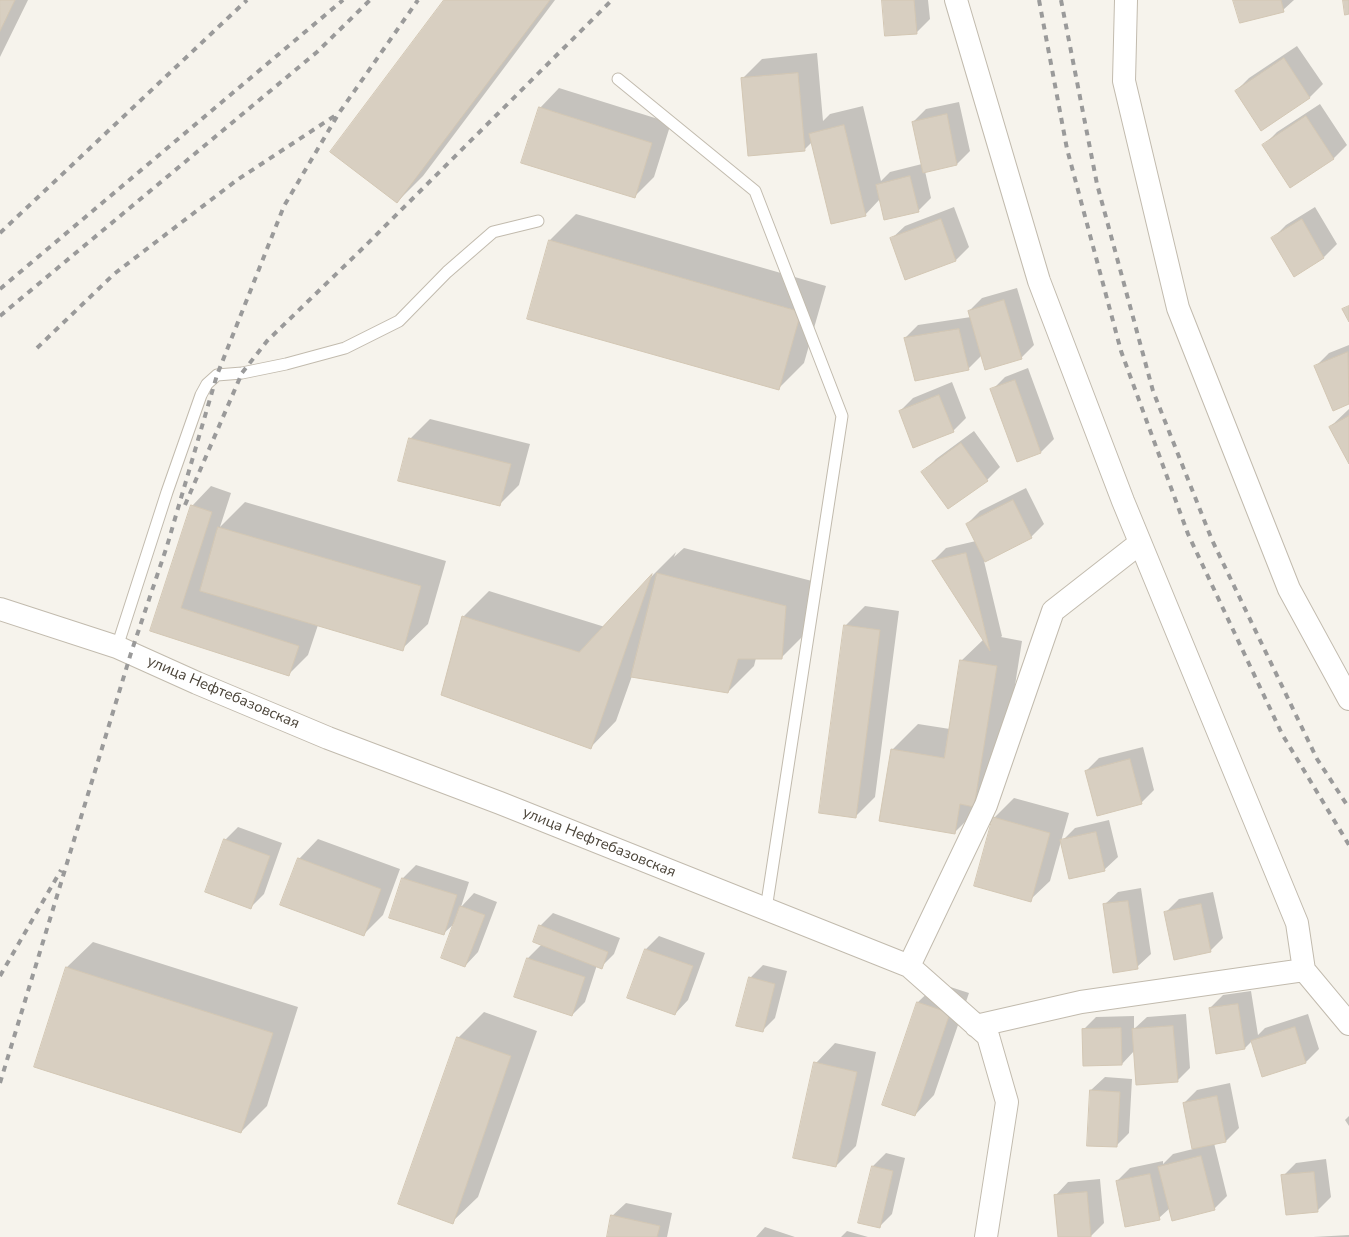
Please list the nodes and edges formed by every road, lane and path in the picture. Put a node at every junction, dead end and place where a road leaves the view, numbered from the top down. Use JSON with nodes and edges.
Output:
{"nodes":[{"id":1,"x":956,"y":0,"type":"edge"},
{"id":2,"x":1126,"y":0,"type":"edge"},
{"id":3,"x":618,"y":79,"type":"dead end"},
{"id":4,"x":538,"y":221,"type":"dead end"},
{"id":5,"x":1140,"y":543,"type":"junction"},
{"id":6,"x":0,"y":609,"type":"edge"},
{"id":7,"x":116,"y":646,"type":"junction"},
{"id":8,"x":1349,"y":699,"type":"edge"},
{"id":9,"x":766,"y":909,"type":"junction"},
{"id":10,"x":909,"y":966,"type":"junction"},
{"id":11,"x":1304,"y":970,"type":"junction"},
{"id":12,"x":1349,"y":1024,"type":"edge"},
{"id":13,"x":976,"y":1026,"type":"junction"},
{"id":14,"x":986,"y":1237,"type":"edge"}],
"edges":[{"from":1,"to":5,"type":"street"},
{"from":2,"to":8,"type":"street"},
{"from":3,"to":9,"type":"lane"},
{"from":4,"to":7,"type":"lane"},
{"from":5,"to":10,"type":"street"},
{"from":5,"to":11,"type":"street"},
{"from":6,"to":7,"type":"street","name":"улица Нефтебазовская"},
{"from":7,"to":9,"type":"street","name":"улица Нефтебазовская"},
{"from":9,"to":10,"type":"street","name":"улица Нефтебазовская"},
{"from":10,"to":13,"type":"street","name":"улица Нефтебазовская"},
{"from":11,"to":12,"type":"street"},
{"from":11,"to":13,"type":"street"},
{"from":13,"to":14,"type":"street","name":"улица Нефтебазовская"}]}
